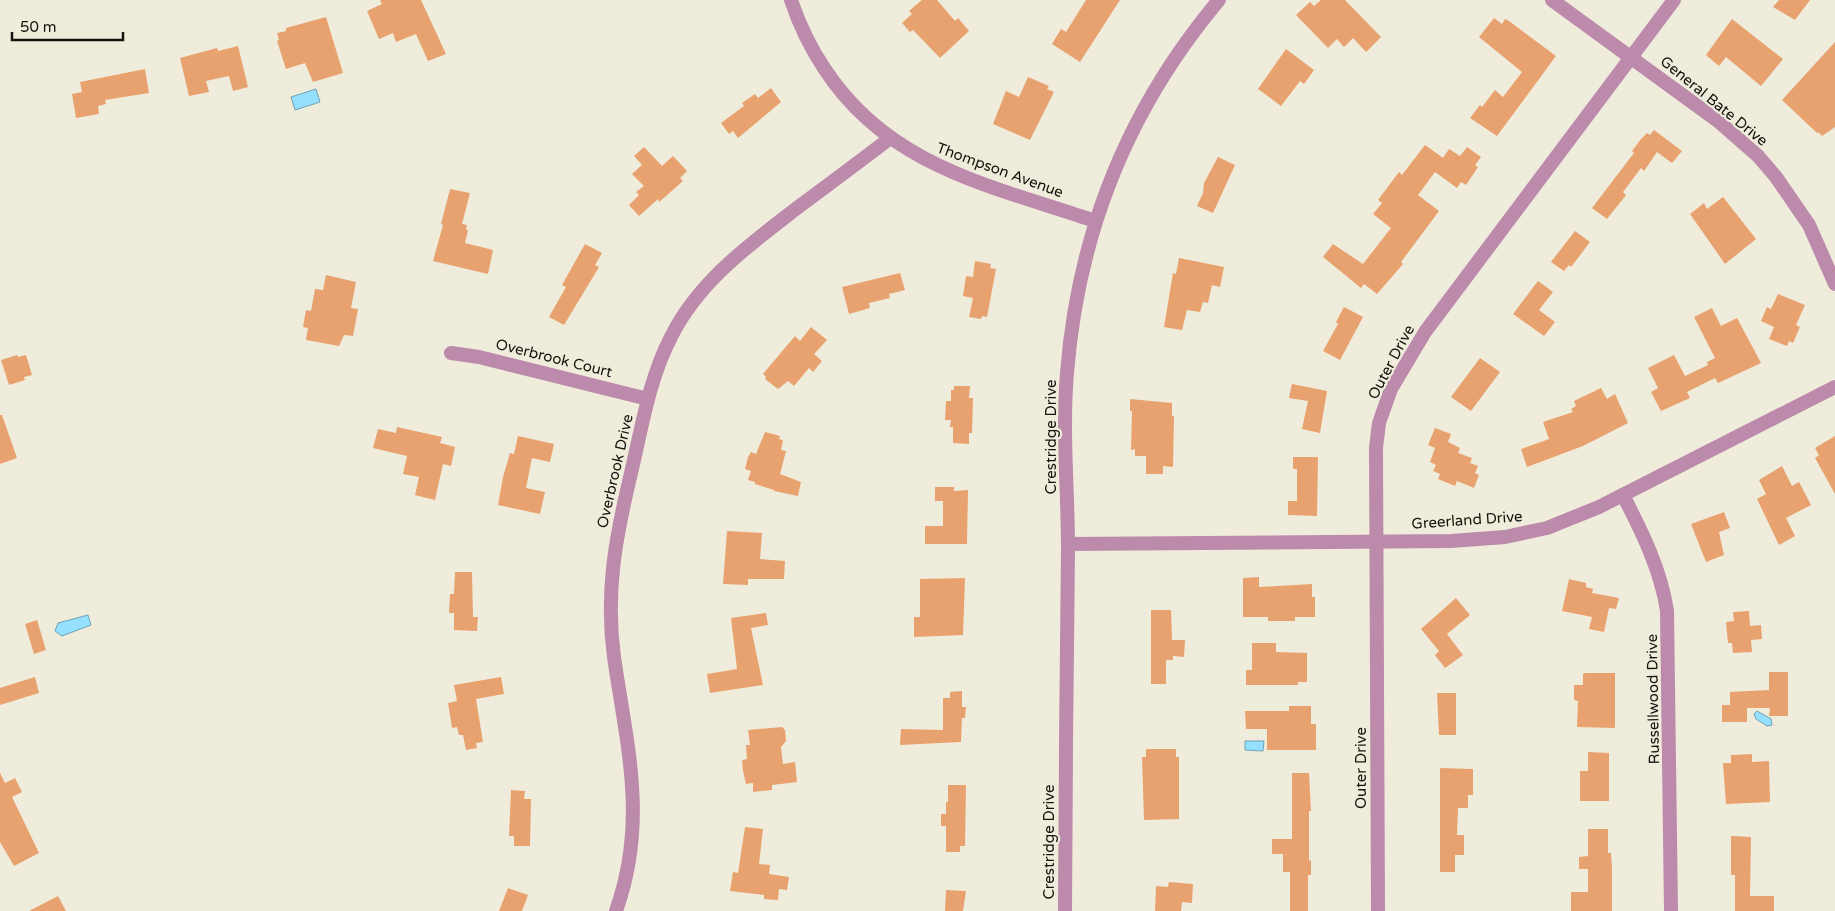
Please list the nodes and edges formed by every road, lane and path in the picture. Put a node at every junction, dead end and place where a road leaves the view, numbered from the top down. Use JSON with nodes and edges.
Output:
{"nodes":[{"id":1,"x":791,"y":0,"type":"edge"},
{"id":2,"x":1219,"y":0,"type":"edge"},
{"id":3,"x":1552,"y":0,"type":"edge"},
{"id":4,"x":1674,"y":0,"type":"edge"},
{"id":5,"x":1632,"y":57,"type":"junction"},
{"id":6,"x":889,"y":138,"type":"junction"},
{"id":7,"x":1095,"y":221,"type":"junction"},
{"id":8,"x":1835,"y":284,"type":"edge"},
{"id":9,"x":451,"y":353,"type":"dead end"},
{"id":10,"x":1835,"y":387,"type":"edge"},
{"id":11,"x":648,"y":399,"type":"junction"},
{"id":12,"x":1623,"y":495,"type":"junction"},
{"id":13,"x":1376,"y":540,"type":"junction"},
{"id":14,"x":1068,"y":544,"type":"junction"},
{"id":15,"x":616,"y":911,"type":"edge"},
{"id":16,"x":1065,"y":911,"type":"edge"},
{"id":17,"x":1378,"y":911,"type":"edge"},
{"id":18,"x":1671,"y":911,"type":"edge"}],
"edges":[{"from":1,"to":6,"type":"street","name":"Thompson Avenue"},
{"from":2,"to":7,"type":"street","name":"Crestridge Drive"},
{"from":3,"to":5,"type":"street","name":"General Bate Drive"},
{"from":4,"to":5,"type":"street","name":"Outer Drive"},
{"from":5,"to":8,"type":"street","name":"General Bate Drive"},
{"from":5,"to":13,"type":"street","name":"Outer Drive"},
{"from":6,"to":7,"type":"street","name":"Thompson Avenue"},
{"from":6,"to":11,"type":"street","name":"Overbrook Drive"},
{"from":7,"to":14,"type":"street","name":"Crestridge Drive"},
{"from":9,"to":11,"type":"street","name":"Overbrook Court"},
{"from":10,"to":12,"type":"street","name":"Greerland Drive"},
{"from":11,"to":15,"type":"street","name":"Overbrook Drive"},
{"from":12,"to":13,"type":"street","name":"Greerland Drive"},
{"from":12,"to":18,"type":"street","name":"Russellwood Drive"},
{"from":13,"to":14,"type":"street","name":"Greerland Drive"},
{"from":13,"to":17,"type":"street","name":"Outer Drive"},
{"from":14,"to":16,"type":"street","name":"Crestridge Drive"}]}
